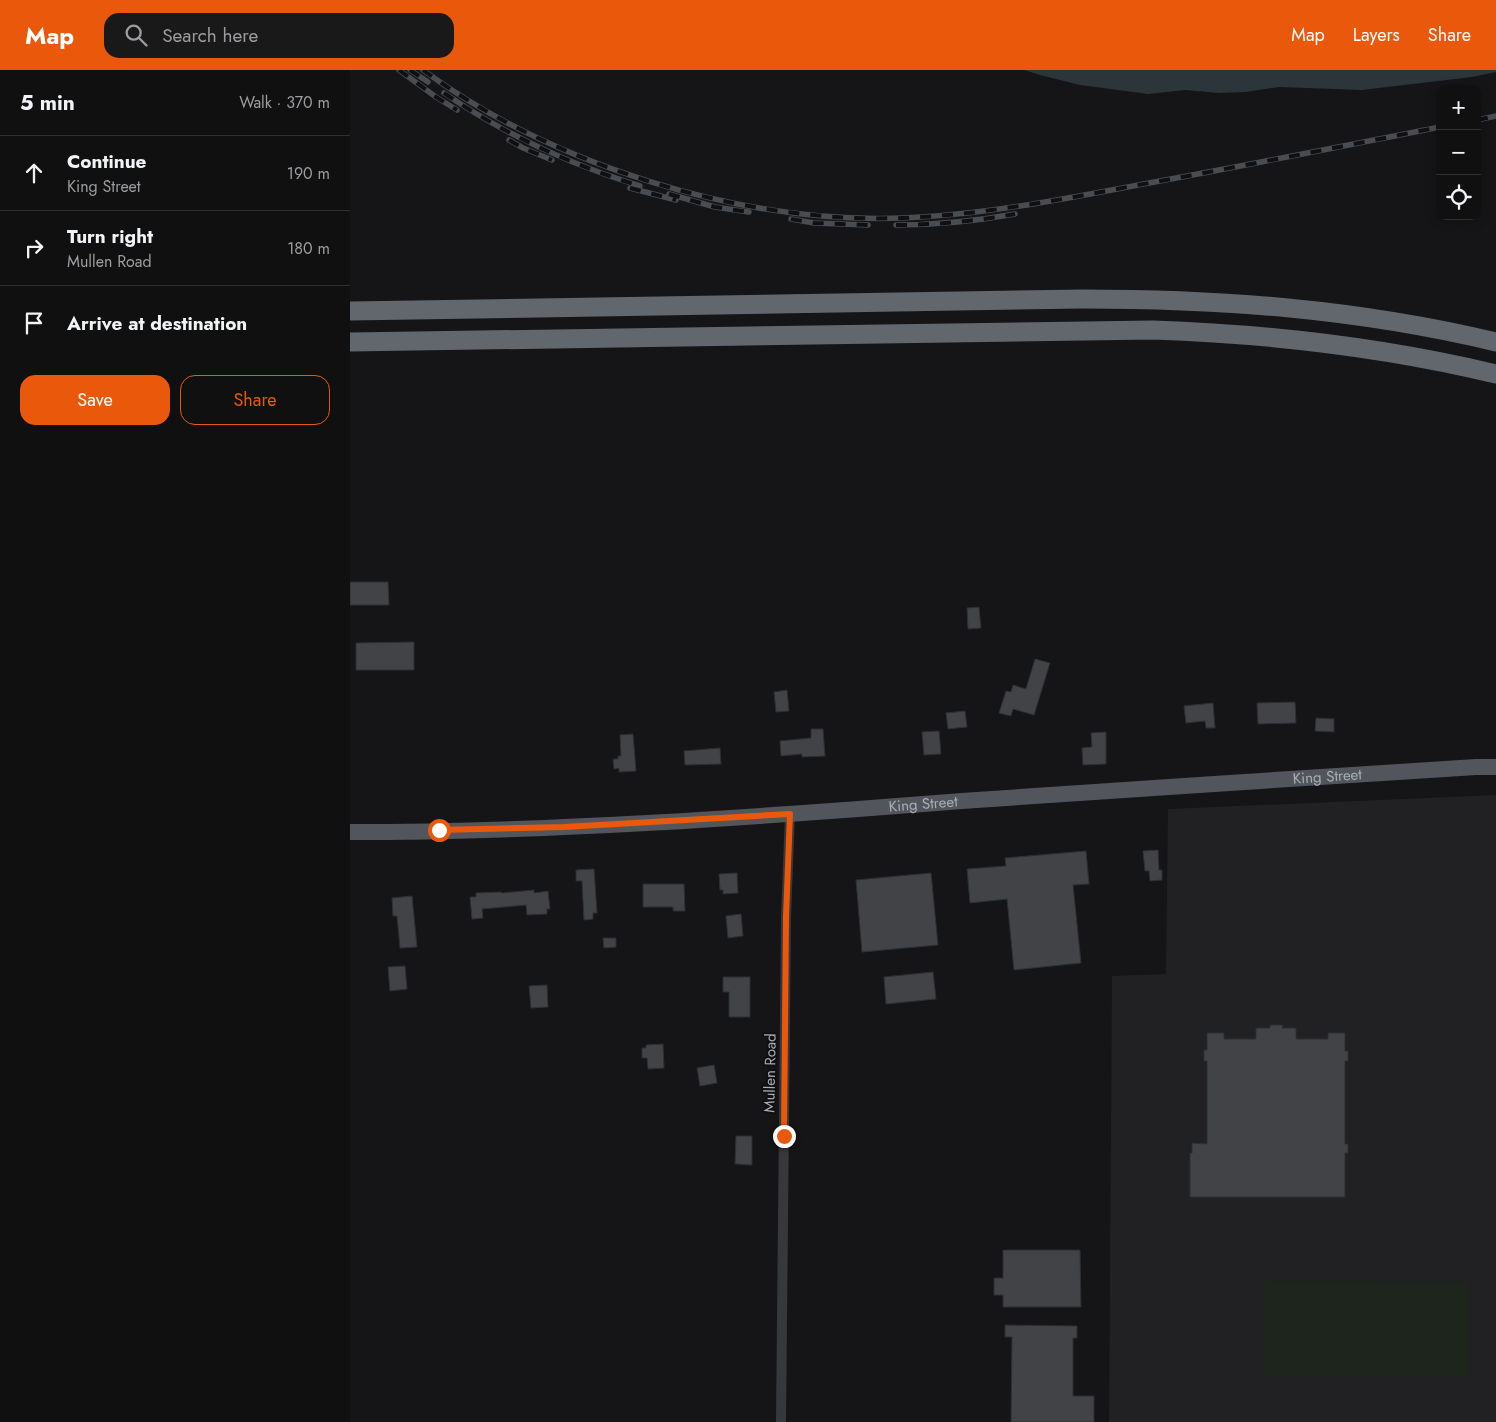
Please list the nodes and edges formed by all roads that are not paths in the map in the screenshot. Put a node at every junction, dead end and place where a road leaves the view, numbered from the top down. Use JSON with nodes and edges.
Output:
{"nodes":[{"id":1,"x":350,"y":311,"type":"edge"},
{"id":2,"x":350,"y":342,"type":"edge"},
{"id":3,"x":1496,"y":342,"type":"edge"},
{"id":4,"x":1496,"y":374,"type":"edge"},
{"id":5,"x":1496,"y":767,"type":"edge"},
{"id":6,"x":790,"y":814,"type":"junction"},
{"id":7,"x":350,"y":832,"type":"edge"},
{"id":8,"x":782,"y":1422,"type":"edge"}],
"edges":[{"from":1,"to":3,"type":"highway"},
{"from":2,"to":4,"type":"highway"},
{"from":5,"to":6,"type":"main road","name":"King Street"},
{"from":6,"to":7,"type":"main road","name":"King Street"},
{"from":6,"to":8,"type":"street","name":"Mullen Road"}]}
